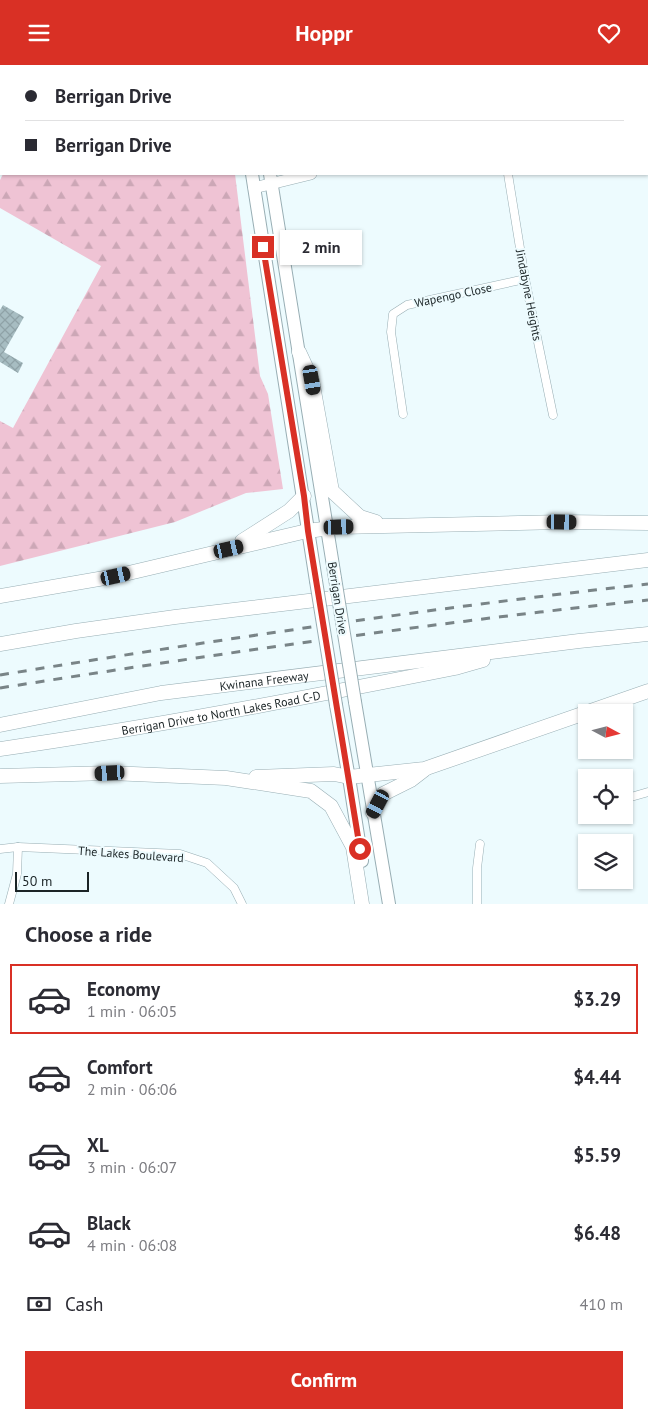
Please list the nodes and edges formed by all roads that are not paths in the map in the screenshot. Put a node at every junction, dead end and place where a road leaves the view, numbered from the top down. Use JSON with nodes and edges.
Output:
{"nodes":[{"id":1,"x":253,"y":175,"type":"edge"},
{"id":2,"x":303,"y":175,"type":"edge"},
{"id":3,"x":508,"y":175,"type":"edge"},
{"id":4,"x":270,"y":179,"type":"edge"},
{"id":5,"x":254,"y":188,"type":"junction"},
{"id":6,"x":525,"y":279,"type":"junction"},
{"id":7,"x":299,"y":352,"type":"junction"},
{"id":8,"x":403,"y":413,"type":"dead end"},
{"id":9,"x":553,"y":415,"type":"dead end"},
{"id":10,"x":304,"y":496,"type":"junction"},
{"id":11,"x":648,"y":523,"type":"edge"},
{"id":12,"x":392,"y":526,"type":"junction"},
{"id":13,"x":328,"y":529,"type":"junction"},
{"id":14,"x":308,"y":531,"type":"junction"},
{"id":15,"x":229,"y":549,"type":"junction"},
{"id":16,"x":648,"y":560,"type":"edge"},
{"id":17,"x":0,"y":596,"type":"edge"},
{"id":18,"x":648,"y":634,"type":"edge"},
{"id":19,"x":0,"y":645,"type":"edge"},
{"id":20,"x":528,"y":647,"type":"junction"},
{"id":21,"x":648,"y":691,"type":"edge"},
{"id":22,"x":0,"y":725,"type":"edge"},
{"id":23,"x":0,"y":749,"type":"edge"},
{"id":24,"x":424,"y":769,"type":"junction"},
{"id":25,"x":368,"y":775,"type":"junction"},
{"id":26,"x":0,"y":776,"type":"edge"},
{"id":27,"x":349,"y":777,"type":"junction"},
{"id":28,"x":226,"y":778,"type":"junction"},
{"id":29,"x":648,"y":792,"type":"edge"},
{"id":30,"x":633,"y":796,"type":"edge"},
{"id":31,"x":373,"y":813,"type":"junction"},
{"id":32,"x":480,"y":844,"type":"dead end"},
{"id":33,"x":18,"y":847,"type":"junction"},
{"id":34,"x":0,"y":849,"type":"edge"},
{"id":35,"x":9,"y":904,"type":"edge"},
{"id":36,"x":242,"y":904,"type":"edge"},
{"id":37,"x":362,"y":904,"type":"edge"},
{"id":38,"x":368,"y":904,"type":"edge"},
{"id":39,"x":390,"y":904,"type":"edge"},
{"id":40,"x":477,"y":904,"type":"edge"}],
"edges":[{"from":1,"to":5,"type":"main road","name":"Berrigan Drive"},
{"from":2,"to":4,"type":"street"},
{"from":3,"to":6,"type":"street","name":"Jindabyne Heights"},
{"from":4,"to":5,"type":"street"},
{"from":4,"to":7,"type":"main road","name":"Berrigan Drive"},
{"from":5,"to":10,"type":"main road","name":"Berrigan Drive"},
{"from":6,"to":8,"type":"street","name":"Wapengo Close"},
{"from":6,"to":9,"type":"street","name":"Jindabyne Heights"},
{"from":7,"to":12,"type":"highway"},
{"from":7,"to":13,"type":"main road","name":"Berrigan Drive"},
{"from":10,"to":14,"type":"main road","name":"Berrigan Drive"},
{"from":10,"to":15,"type":"highway"},
{"from":11,"to":12,"type":"highway"},
{"from":12,"to":13,"type":"highway"},
{"from":13,"to":14,"type":"highway"},
{"from":13,"to":25,"type":"main road","name":"Berrigan Drive","bridge":true},
{"from":14,"to":15,"type":"highway"},
{"from":14,"to":27,"type":"main road","name":"Berrigan Drive","bridge":true},
{"from":15,"to":17,"type":"highway"},
{"from":16,"to":19,"type":"highway"},
{"from":18,"to":20,"type":"highway","name":"Kwinana Freeway"},
{"from":20,"to":22,"type":"highway","name":"Kwinana Freeway"},
{"from":20,"to":23,"type":"highway","name":"Berrigan Drive to North Lakes Road C-D"},
{"from":21,"to":24,"type":"highway"},
{"from":24,"to":25,"type":"highway"},
{"from":24,"to":31,"type":"highway"},
{"from":25,"to":27,"type":"highway"},
{"from":25,"to":31,"type":"main road","name":"Berrigan Drive"},
{"from":26,"to":28,"type":"highway"},
{"from":27,"to":28,"type":"highway"},
{"from":27,"to":38,"type":"main road","name":"Berrigan Drive"},
{"from":28,"to":37,"type":"highway"},
{"from":29,"to":30,"type":"street"},
{"from":31,"to":39,"type":"main road","name":"Berrigan Drive"},
{"from":32,"to":40,"type":"street"},
{"from":33,"to":34,"type":"street","name":"The Lakes Boulevard"},
{"from":33,"to":35,"type":"street"},
{"from":33,"to":36,"type":"street","name":"The Lakes Boulevard"}]}
